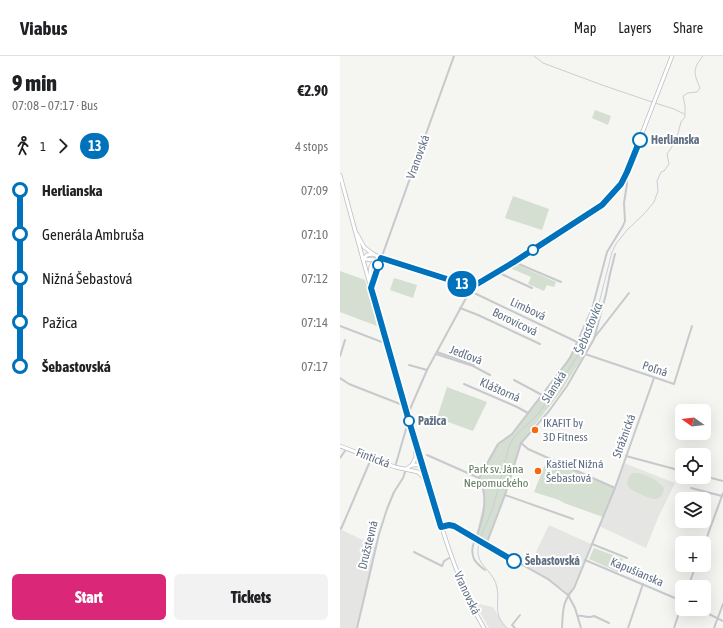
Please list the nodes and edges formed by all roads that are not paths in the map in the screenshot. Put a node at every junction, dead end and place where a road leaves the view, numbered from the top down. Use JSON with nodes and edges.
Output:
{"nodes":[{"id":1,"x":454,"y":56,"type":"edge"},
{"id":2,"x":672,"y":56,"type":"edge"},
{"id":3,"x":627,"y":172,"type":"junction"},
{"id":4,"x":340,"y":174,"type":"edge"},
{"id":5,"x":622,"y":183,"type":"junction"},
{"id":6,"x":627,"y":185,"type":"junction"},
{"id":7,"x":355,"y":230,"type":"junction"},
{"id":8,"x":373,"y":254,"type":"junction"},
{"id":9,"x":616,"y":254,"type":"dead end"},
{"id":10,"x":381,"y":258,"type":"junction"},
{"id":11,"x":363,"y":259,"type":"junction"},
{"id":12,"x":376,"y":260,"type":"junction"},
{"id":13,"x":514,"y":262,"type":"junction"},
{"id":14,"x":497,"y":272,"type":"junction"},
{"id":15,"x":561,"y":282,"type":"dead end"},
{"id":16,"x":472,"y":287,"type":"junction"},
{"id":17,"x":371,"y":288,"type":"junction"},
{"id":18,"x":532,"y":288,"type":"dead end"},
{"id":19,"x":470,"y":291,"type":"junction"},
{"id":20,"x":629,"y":293,"type":"dead end"},
{"id":21,"x":460,"y":308,"type":"junction"},
{"id":22,"x":597,"y":325,"type":"junction"},
{"id":23,"x":340,"y":326,"type":"edge"},
{"id":24,"x":692,"y":326,"type":"dead end"},
{"id":25,"x":603,"y":327,"type":"junction"},
{"id":26,"x":594,"y":339,"type":"junction"},
{"id":27,"x":345,"y":340,"type":"dead end"},
{"id":28,"x":387,"y":344,"type":"junction"},
{"id":29,"x":540,"y":344,"type":"dead end"},
{"id":30,"x":578,"y":344,"type":"junction"},
{"id":31,"x":436,"y":353,"type":"junction"},
{"id":32,"x":584,"y":353,"type":"junction"},
{"id":33,"x":340,"y":356,"type":"edge"},
{"id":34,"x":474,"y":364,"type":"dead end"},
{"id":35,"x":409,"y":365,"type":"dead end"},
{"id":36,"x":427,"y":370,"type":"junction"},
{"id":37,"x":490,"y":375,"type":"dead end"},
{"id":38,"x":340,"y":378,"type":"edge"},
{"id":39,"x":654,"y":378,"type":"junction"},
{"id":40,"x":514,"y":380,"type":"dead end"},
{"id":41,"x":471,"y":383,"type":"dead end"},
{"id":42,"x":464,"y":384,"type":"dead end"},
{"id":43,"x":470,"y":387,"type":"junction"},
{"id":44,"x":542,"y":395,"type":"junction"},
{"id":45,"x":400,"y":404,"type":"dead end"},
{"id":46,"x":528,"y":413,"type":"junction"},
{"id":47,"x":407,"y":417,"type":"junction"},
{"id":48,"x":406,"y":429,"type":"dead end"},
{"id":49,"x":414,"y":438,"type":"junction"},
{"id":50,"x":521,"y":443,"type":"junction"},
{"id":51,"x":340,"y":446,"type":"edge"},
{"id":52,"x":347,"y":448,"type":"junction"},
{"id":53,"x":428,"y":455,"type":"dead end"},
{"id":54,"x":626,"y":456,"type":"junction"},
{"id":55,"x":340,"y":458,"type":"edge"},
{"id":56,"x":372,"y":458,"type":"junction"},
{"id":57,"x":412,"y":465,"type":"junction"},
{"id":58,"x":423,"y":465,"type":"junction"},
{"id":59,"x":395,"y":467,"type":"junction"},
{"id":60,"x":406,"y":469,"type":"junction"},
{"id":61,"x":675,"y":469,"type":"edge"},
{"id":62,"x":414,"y":470,"type":"junction"},
{"id":63,"x":479,"y":478,"type":"junction"},
{"id":64,"x":711,"y":478,"type":"edge"},
{"id":65,"x":723,"y":481,"type":"edge"},
{"id":66,"x":615,"y":488,"type":"junction"},
{"id":67,"x":691,"y":488,"type":"dead end"},
{"id":68,"x":430,"y":492,"type":"junction"},
{"id":69,"x":723,"y":493,"type":"edge"},
{"id":70,"x":505,"y":496,"type":"junction"},
{"id":71,"x":722,"y":496,"type":"edge"},
{"id":72,"x":721,"y":503,"type":"edge"},
{"id":73,"x":573,"y":519,"type":"dead end"},
{"id":74,"x":441,"y":527,"type":"junction"},
{"id":75,"x":340,"y":528,"type":"edge"},
{"id":76,"x":708,"y":536,"type":"edge"},
{"id":77,"x":476,"y":539,"type":"junction"},
{"id":78,"x":483,"y":543,"type":"dead end"},
{"id":79,"x":592,"y":544,"type":"junction"},
{"id":80,"x":486,"y":545,"type":"junction"},
{"id":81,"x":414,"y":552,"type":"dead end"},
{"id":82,"x":451,"y":557,"type":"junction"},
{"id":83,"x":627,"y":558,"type":"dead end"},
{"id":84,"x":586,"y":560,"type":"junction"},
{"id":85,"x":485,"y":570,"type":"dead end"},
{"id":86,"x":643,"y":584,"type":"junction"},
{"id":87,"x":568,"y":595,"type":"junction"},
{"id":88,"x":675,"y":598,"type":"edge"},
{"id":89,"x":723,"y":604,"type":"edge"},
{"id":90,"x":520,"y":615,"type":"dead end"},
{"id":91,"x":711,"y":615,"type":"edge"},
{"id":92,"x":578,"y":616,"type":"junction"},
{"id":93,"x":678,"y":616,"type":"edge"},
{"id":94,"x":718,"y":618,"type":"junction"},
{"id":95,"x":723,"y":621,"type":"edge"},
{"id":96,"x":610,"y":623,"type":"dead end"},
{"id":97,"x":357,"y":628,"type":"edge"},
{"id":98,"x":483,"y":628,"type":"edge"},
{"id":99,"x":515,"y":628,"type":"edge"},
{"id":100,"x":562,"y":628,"type":"edge"},
{"id":101,"x":581,"y":628,"type":"edge"},
{"id":102,"x":628,"y":628,"type":"edge"},
{"id":103,"x":674,"y":628,"type":"edge"},
{"id":104,"x":714,"y":628,"type":"edge"}],
"edges":[{"from":1,"to":10,"type":"street","name":"Vranovská"},
{"from":2,"to":3,"type":"street"},
{"from":3,"to":5,"type":"street"},
{"from":3,"to":6,"type":"street","name":"Slanská"},
{"from":4,"to":7,"type":"street","name":"Vranovská"},
{"from":5,"to":6,"type":"street"},
{"from":5,"to":13,"type":"street"},
{"from":6,"to":30,"type":"street","name":"Slanská"},
{"from":7,"to":8,"type":"street"},
{"from":7,"to":11,"type":"street","name":"Vranovská"},
{"from":8,"to":10,"type":"street"},
{"from":8,"to":11,"type":"street"},
{"from":9,"to":22,"type":"street","name":"Slanská"},
{"from":10,"to":12,"type":"street"},
{"from":10,"to":16,"type":"street"},
{"from":10,"to":17,"type":"street","name":"Vranovská"},
{"from":11,"to":12,"type":"street"},
{"from":11,"to":17,"type":"street","name":"Vranovská"},
{"from":12,"to":17,"type":"street"},
{"from":13,"to":14,"type":"street"},
{"from":13,"to":15,"type":"street"},
{"from":14,"to":16,"type":"street"},
{"from":14,"to":18,"type":"street"},
{"from":16,"to":19,"type":"street"},
{"from":17,"to":28,"type":"street","name":"Vranovská"},
{"from":19,"to":21,"type":"street"},
{"from":19,"to":30,"type":"street","name":"Limbová"},
{"from":20,"to":25,"type":"street"},
{"from":21,"to":29,"type":"street","name":"Borovicová"},
{"from":21,"to":31,"type":"street"},
{"from":22,"to":25,"type":"street"},
{"from":22,"to":26,"type":"street","name":"Slanská"},
{"from":23,"to":28,"type":"street"},
{"from":24,"to":39,"type":"street","name":"Poľná"},
{"from":25,"to":26,"type":"street"},
{"from":26,"to":32,"type":"street","name":"Slanská"},
{"from":27,"to":33,"type":"street"},
{"from":28,"to":47,"type":"street","name":"Vranovská"},
{"from":30,"to":32,"type":"street","name":"Poľná"},
{"from":30,"to":44,"type":"street","name":"Slanská"},
{"from":31,"to":34,"type":"street","name":"Jedľová"},
{"from":31,"to":36,"type":"street"},
{"from":31,"to":37,"type":"street","name":"Jedľová"},
{"from":32,"to":39,"type":"street","name":"Poľná"},
{"from":32,"to":50,"type":"street","name":"Slanská"},
{"from":35,"to":36,"type":"street"},
{"from":36,"to":47,"type":"street"},
{"from":38,"to":45,"type":"street"},
{"from":39,"to":54,"type":"street","name":"Strážnická"},
{"from":40,"to":44,"type":"street","name":"Slanská"},
{"from":41,"to":43,"type":"street"},
{"from":42,"to":43,"type":"street","name":"Kláštorná"},
{"from":43,"to":46,"type":"street","name":"Kláštorná"},
{"from":44,"to":46,"type":"street","name":"Slanská"},
{"from":46,"to":63,"type":"street","name":"Slanská"},
{"from":47,"to":49,"type":"street","name":"Vranovská"},
{"from":48,"to":59,"type":"street"},
{"from":49,"to":57,"type":"street"},
{"from":49,"to":58,"type":"street","name":"Vranovská"},
{"from":50,"to":66,"type":"street"},
{"from":50,"to":70,"type":"street","name":"Slanská"},
{"from":51,"to":52,"type":"street","name":"Fintická"},
{"from":52,"to":55,"type":"street"},
{"from":52,"to":56,"type":"street","name":"Fintická"},
{"from":53,"to":63,"type":"street"},
{"from":54,"to":61,"type":"street"},
{"from":54,"to":66,"type":"street","name":"Strážnická"},
{"from":56,"to":59,"type":"street","name":"Fintická"},
{"from":56,"to":75,"type":"street"},
{"from":57,"to":58,"type":"street"},
{"from":57,"to":60,"type":"street","name":"Fintická"},
{"from":58,"to":62,"type":"street"},
{"from":58,"to":68,"type":"street","name":"Vranovská"},
{"from":59,"to":60,"type":"street","name":"Fintická"},
{"from":60,"to":62,"type":"street","name":"Fintická"},
{"from":60,"to":97,"type":"street","name":"Družstevná"},
{"from":62,"to":68,"type":"street"},
{"from":63,"to":77,"type":"street"},
{"from":64,"to":65,"type":"street"},
{"from":66,"to":79,"type":"street","name":"Strážnická"},
{"from":67,"to":71,"type":"street"},
{"from":68,"to":74,"type":"street","name":"Vranovská"},
{"from":69,"to":71,"type":"street"},
{"from":70,"to":73,"type":"street"},
{"from":70,"to":80,"type":"street","name":"Slanská"},
{"from":71,"to":72,"type":"street"},
{"from":72,"to":76,"type":"street"},
{"from":74,"to":77,"type":"street"},
{"from":74,"to":82,"type":"street","name":"Vranovská"},
{"from":77,"to":85,"type":"street"},
{"from":78,"to":80,"type":"street"},
{"from":79,"to":83,"type":"street"},
{"from":79,"to":84,"type":"street","name":"Strážnická"},
{"from":80,"to":87,"type":"street"},
{"from":81,"to":82,"type":"street","name":"Vranovská"},
{"from":82,"to":98,"type":"street","name":"Vranovská"},
{"from":84,"to":86,"type":"street","name":"Kapušianska"},
{"from":84,"to":87,"type":"street","name":"Strážnická"},
{"from":86,"to":88,"type":"street","name":"Kapušianska"},
{"from":86,"to":102,"type":"street"},
{"from":87,"to":92,"type":"street"},
{"from":87,"to":100,"type":"street","name":"Strážnická"},
{"from":89,"to":94,"type":"street"},
{"from":90,"to":99,"type":"street"},
{"from":91,"to":94,"type":"street"},
{"from":92,"to":96,"type":"street"},
{"from":92,"to":101,"type":"street"},
{"from":93,"to":103,"type":"street"},
{"from":94,"to":95,"type":"street"},
{"from":94,"to":104,"type":"street"}]}
